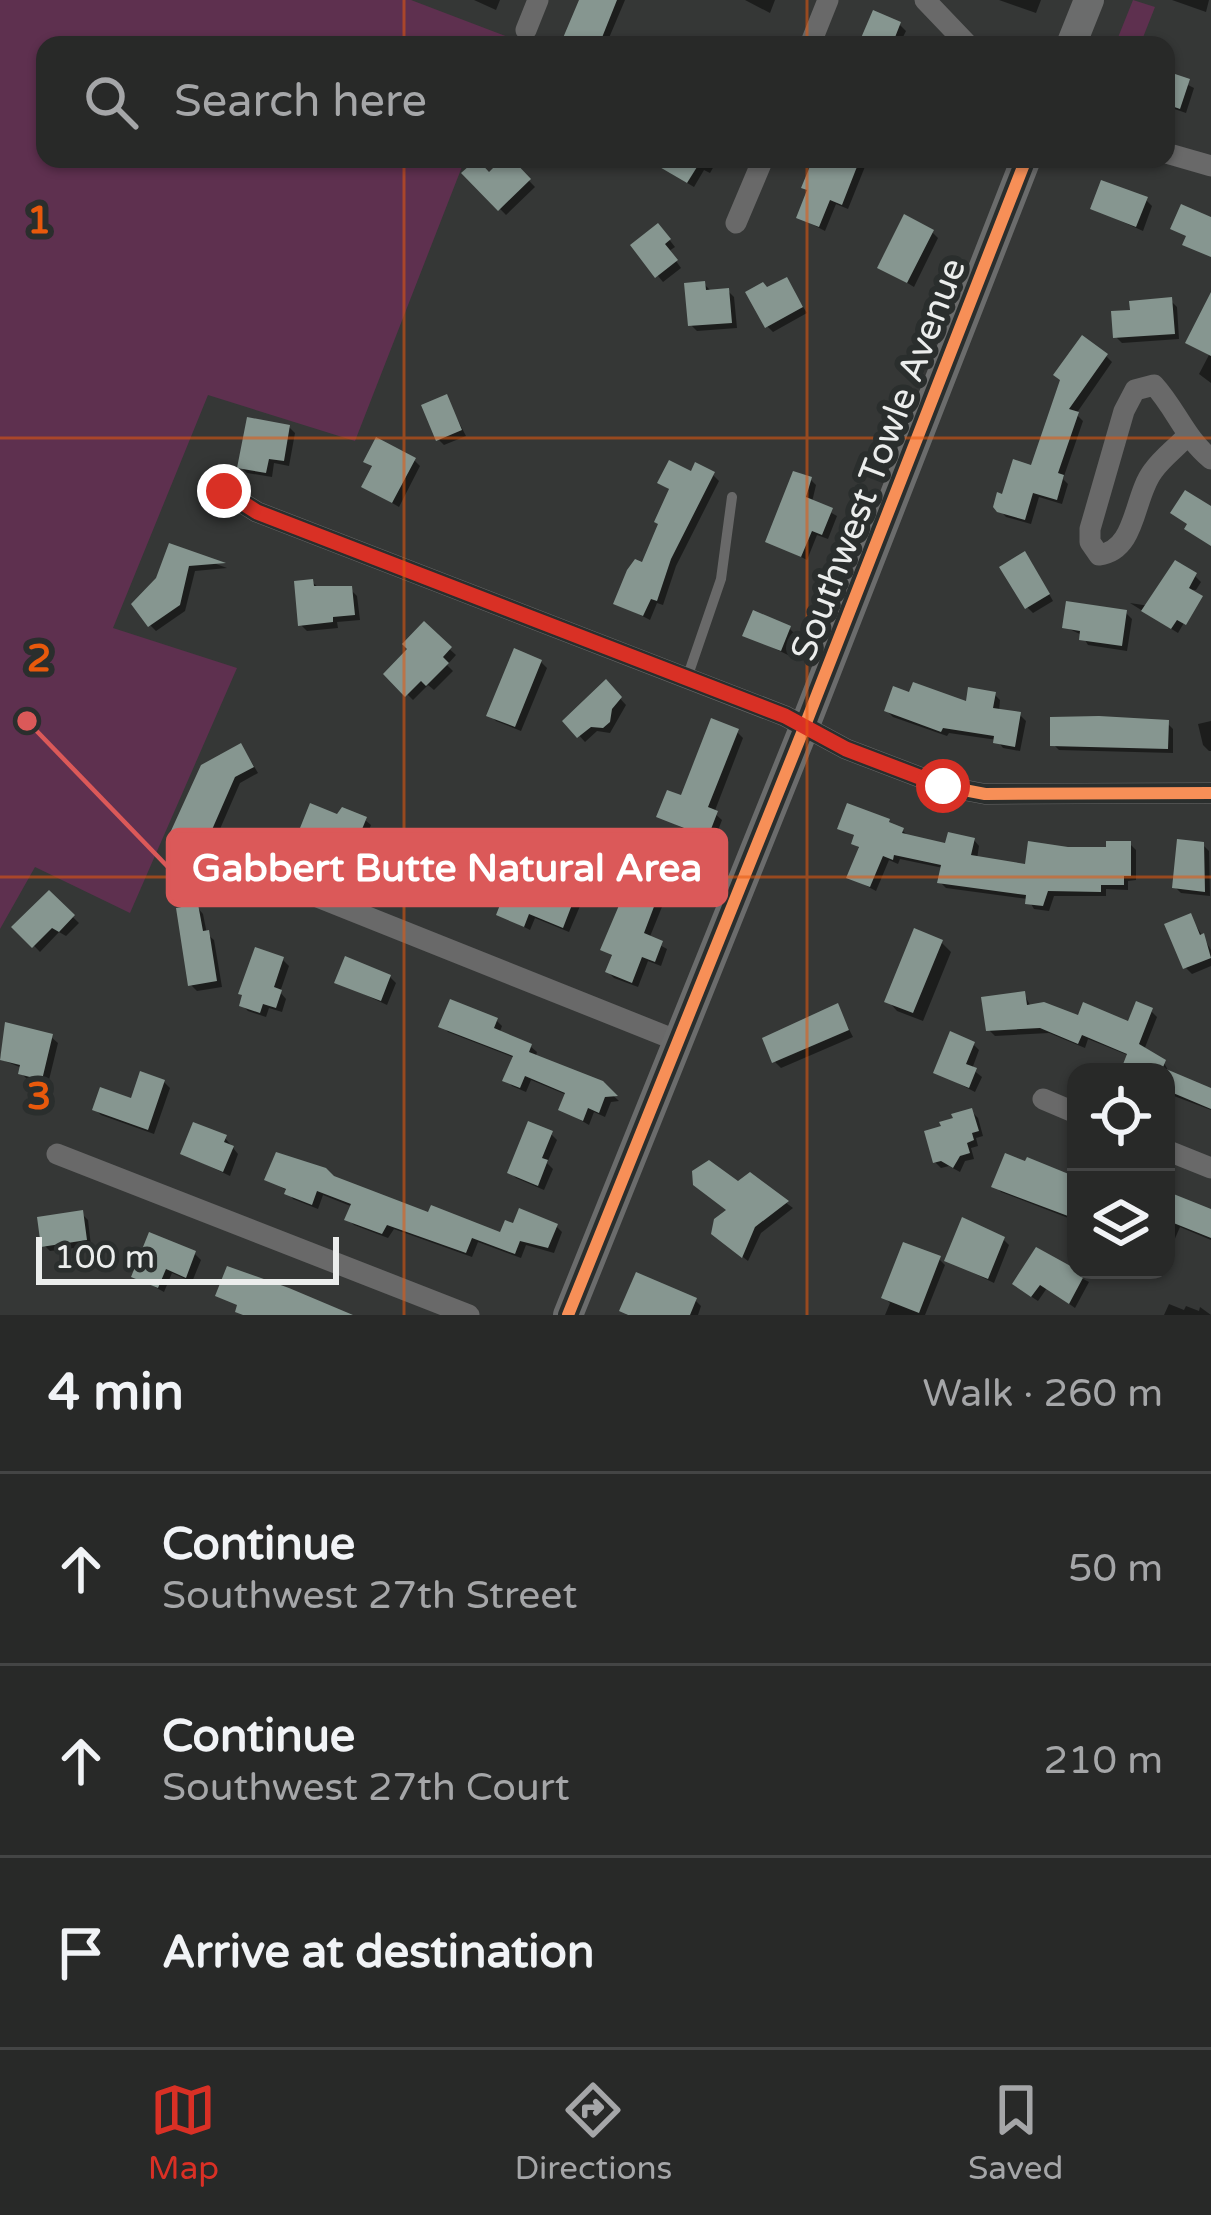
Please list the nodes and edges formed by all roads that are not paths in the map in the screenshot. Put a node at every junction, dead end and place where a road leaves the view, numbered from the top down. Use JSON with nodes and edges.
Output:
{"nodes":[{"id":1,"x":538,"y":0,"type":"edge"},
{"id":2,"x":828,"y":0,"type":"edge"},
{"id":3,"x":926,"y":0,"type":"edge"},
{"id":4,"x":1089,"y":0,"type":"edge"},
{"id":5,"x":526,"y":30,"type":"dead end"},
{"id":6,"x":814,"y":36,"type":"edge"},
{"id":7,"x":960,"y":36,"type":"edge"},
{"id":8,"x":1075,"y":36,"type":"edge"},
{"id":9,"x":1175,"y":156,"type":"edge"},
{"id":10,"x":1211,"y":166,"type":"edge"},
{"id":11,"x":759,"y":168,"type":"edge"},
{"id":12,"x":1022,"y":168,"type":"edge"},
{"id":13,"x":736,"y":223,"type":"dead end"},
{"id":14,"x":1187,"y":436,"type":"junction"},
{"id":15,"x":1211,"y":459,"type":"edge"},
{"id":16,"x":224,"y":491,"type":"dead end"},
{"id":17,"x":732,"y":497,"type":"dead end"},
{"id":18,"x":687,"y":678,"type":"junction"},
{"id":19,"x":804,"y":728,"type":"junction"},
{"id":20,"x":1211,"y":793,"type":"edge"},
{"id":21,"x":285,"y":884,"type":"dead end"},
{"id":22,"x":678,"y":1042,"type":"junction"},
{"id":23,"x":1042,"y":1099,"type":"dead end"},
{"id":24,"x":1067,"y":1109,"type":"edge"},
{"id":25,"x":57,"y":1154,"type":"dead end"},
{"id":26,"x":1175,"y":1154,"type":"edge"},
{"id":27,"x":1211,"y":1168,"type":"edge"},
{"id":28,"x":469,"y":1315,"type":"edge"},
{"id":29,"x":568,"y":1315,"type":"edge"}],
"edges":[{"from":1,"to":5,"type":"street"},
{"from":2,"to":6,"type":"street"},
{"from":3,"to":7,"type":"street"},
{"from":4,"to":8,"type":"main road"},
{"from":9,"to":10,"type":"street"},
{"from":11,"to":13,"type":"street"},
{"from":12,"to":19,"type":"main road","name":"Southwest Towle Avenue"},
{"from":14,"to":14,"type":"street"},
{"from":14,"to":15,"type":"street"},
{"from":16,"to":18,"type":"street"},
{"from":17,"to":18,"type":"lane"},
{"from":18,"to":19,"type":"street"},
{"from":19,"to":20,"type":"street"},
{"from":19,"to":22,"type":"main road","name":"Southwest Towle Avenue"},
{"from":21,"to":22,"type":"street"},
{"from":22,"to":29,"type":"main road","name":"Southwest Towle Avenue"},
{"from":23,"to":24,"type":"street"},
{"from":25,"to":28,"type":"street"},
{"from":26,"to":27,"type":"street"}]}
